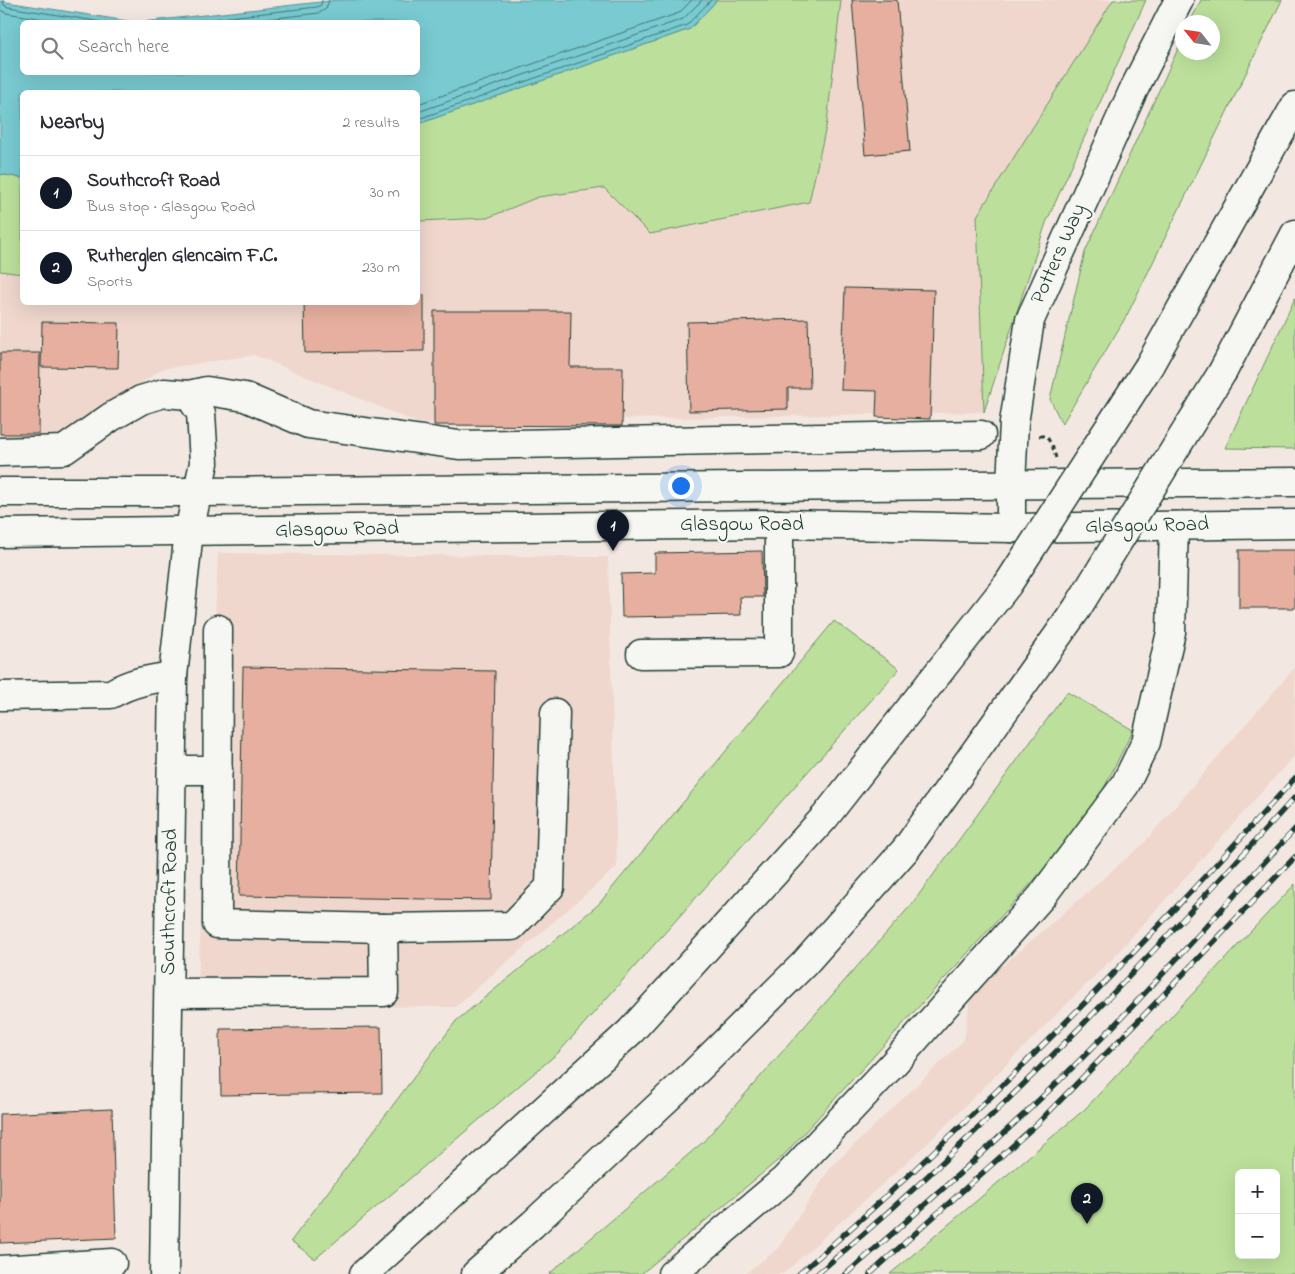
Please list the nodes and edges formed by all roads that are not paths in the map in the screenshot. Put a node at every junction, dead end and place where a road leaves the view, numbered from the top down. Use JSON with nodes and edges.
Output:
{"nodes":[{"id":1,"x":1179,"y":0,"type":"edge"},
{"id":2,"x":1295,"y":106,"type":"edge"},
{"id":3,"x":1295,"y":234,"type":"edge"},
{"id":4,"x":189,"y":395,"type":"junction"},
{"id":5,"x":981,"y":435,"type":"dead end"},
{"id":6,"x":0,"y":452,"type":"edge"},
{"id":7,"x":1295,"y":482,"type":"edge"},
{"id":8,"x":1011,"y":484,"type":"junction"},
{"id":9,"x":0,"y":492,"type":"edge"},
{"id":10,"x":198,"y":492,"type":"junction"},
{"id":11,"x":779,"y":524,"type":"junction"},
{"id":12,"x":1295,"y":524,"type":"edge"},
{"id":13,"x":1174,"y":526,"type":"junction"},
{"id":14,"x":1011,"y":528,"type":"junction"},
{"id":15,"x":189,"y":531,"type":"junction"},
{"id":16,"x":0,"y":532,"type":"edge"},
{"id":17,"x":218,"y":629,"type":"dead end"},
{"id":18,"x":641,"y":654,"type":"dead end"},
{"id":19,"x":173,"y":676,"type":"junction"},
{"id":20,"x":0,"y":696,"type":"edge"},
{"id":21,"x":555,"y":712,"type":"dead end"},
{"id":22,"x":172,"y":770,"type":"junction"},
{"id":23,"x":218,"y":770,"type":"junction"},
{"id":24,"x":383,"y":928,"type":"junction"},
{"id":25,"x":169,"y":993,"type":"junction"},
{"id":26,"x":112,"y":1263,"type":"dead end"},
{"id":27,"x":0,"y":1270,"type":"edge"},
{"id":28,"x":164,"y":1274,"type":"edge"},
{"id":29,"x":364,"y":1274,"type":"edge"},
{"id":30,"x":476,"y":1274,"type":"edge"},
{"id":31,"x":672,"y":1274,"type":"edge"}],
"edges":[{"from":1,"to":8,"type":"main road","name":"Potters Way"},
{"from":2,"to":29,"type":"main road","bridge":true},
{"from":3,"to":30,"type":"main road","bridge":true},
{"from":4,"to":5,"type":"main road"},
{"from":4,"to":6,"type":"main road"},
{"from":4,"to":10,"type":"main road"},
{"from":7,"to":8,"type":"main road","name":"Glasgow Road"},
{"from":8,"to":10,"type":"main road","name":"Glasgow Road"},
{"from":8,"to":14,"type":"main road","name":"Potters Way"},
{"from":9,"to":10,"type":"main road","name":"Glasgow Road"},
{"from":10,"to":15,"type":"main road"},
{"from":11,"to":14,"type":"main road","name":"Glasgow Road"},
{"from":11,"to":15,"type":"main road","name":"Glasgow Road"},
{"from":11,"to":18,"type":"main road"},
{"from":12,"to":13,"type":"main road","name":"Glasgow Road"},
{"from":13,"to":14,"type":"main road","name":"Glasgow Road"},
{"from":13,"to":31,"type":"main road"},
{"from":15,"to":16,"type":"main road","name":"Glasgow Road"},
{"from":15,"to":19,"type":"main road","name":"Southcroft Road"},
{"from":17,"to":23,"type":"main road"},
{"from":19,"to":20,"type":"main road"},
{"from":19,"to":22,"type":"main road","name":"Southcroft Road"},
{"from":21,"to":24,"type":"main road"},
{"from":22,"to":23,"type":"main road"},
{"from":22,"to":25,"type":"main road","name":"Southcroft Road"},
{"from":23,"to":24,"type":"main road"},
{"from":24,"to":25,"type":"main road"},
{"from":25,"to":28,"type":"main road","name":"Southcroft Road"},
{"from":26,"to":27,"type":"main road"}]}
